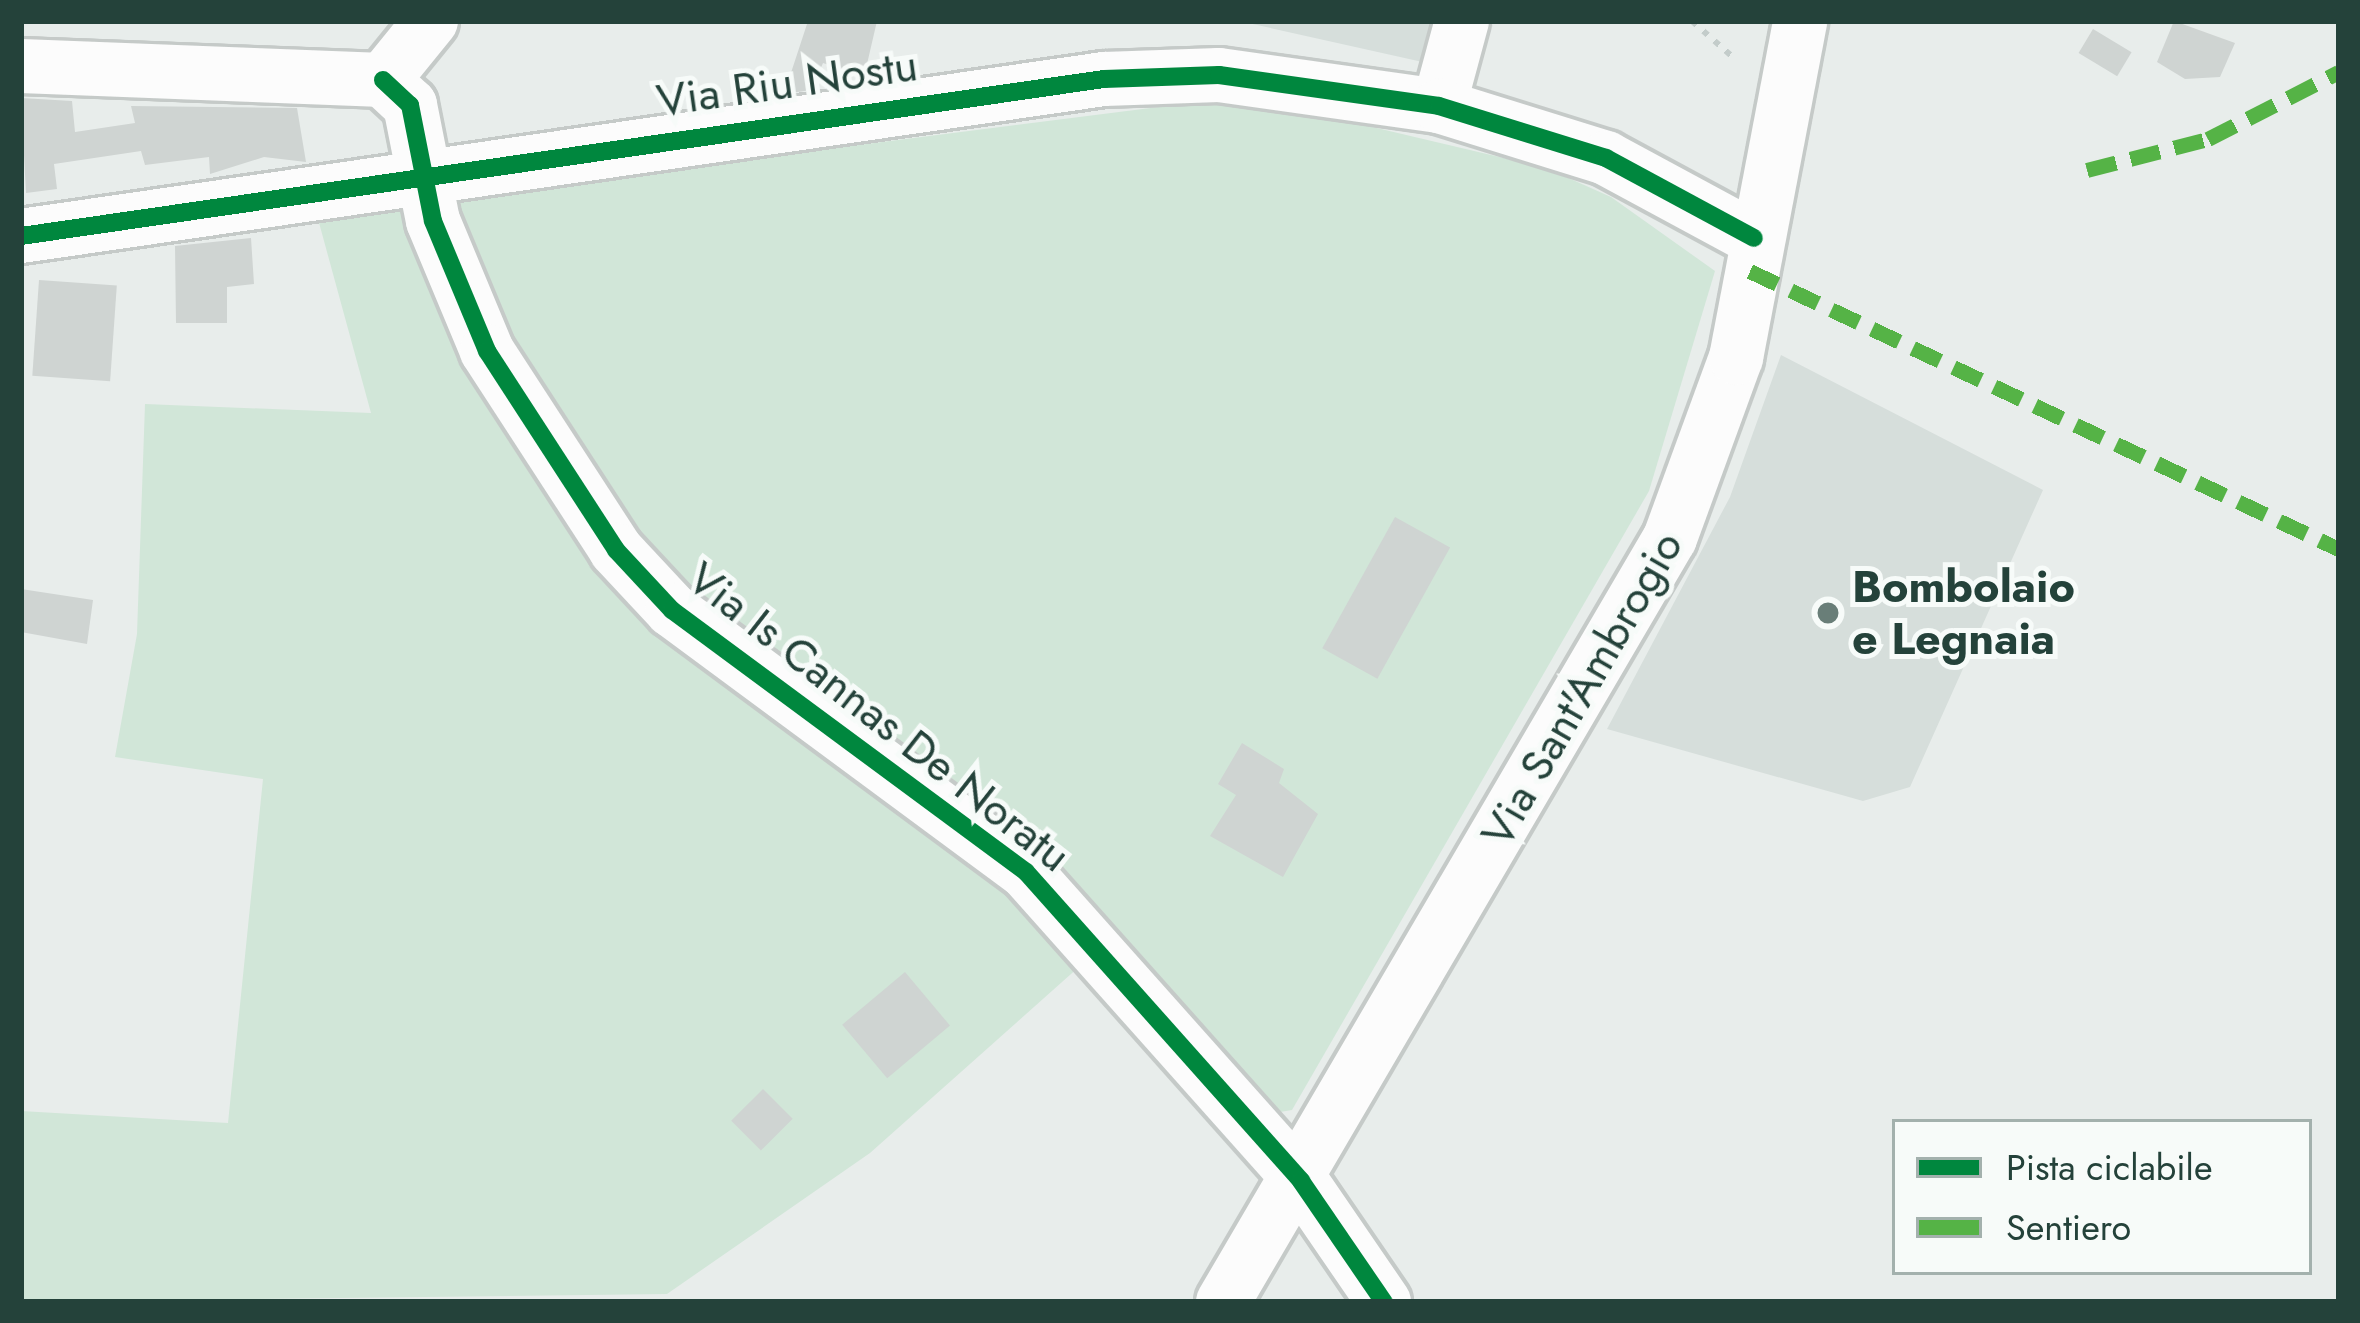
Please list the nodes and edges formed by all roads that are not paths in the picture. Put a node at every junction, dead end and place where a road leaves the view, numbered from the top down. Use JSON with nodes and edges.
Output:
{"nodes":[{"id":1,"x":430,"y":21,"type":"edge"},
{"id":2,"x":1462,"y":21,"type":"edge"},
{"id":3,"x":1800,"y":21,"type":"edge"},
{"id":4,"x":21,"y":66,"type":"edge"},
{"id":5,"x":383,"y":80,"type":"junction"},
{"id":6,"x":1439,"y":106,"type":"junction"},
{"id":7,"x":422,"y":172,"type":"junction"},
{"id":8,"x":21,"y":236,"type":"edge"},
{"id":9,"x":1754,"y":238,"type":"junction"},
{"id":10,"x":1301,"y":1181,"type":"junction"},
{"id":11,"x":1223,"y":1302,"type":"edge"},
{"id":12,"x":1384,"y":1302,"type":"edge"}],
"edges":[{"from":1,"to":5,"type":"street"},
{"from":2,"to":6,"type":"street"},
{"from":3,"to":9,"type":"street","name":"Via Sant'Ambrogio"},
{"from":4,"to":5,"type":"street"},
{"from":5,"to":7,"type":"street","name":"Via Is Cannas De Noratu"},
{"from":6,"to":7,"type":"street","name":"Via Riu Nostu"},
{"from":6,"to":9,"type":"street","name":"Via Riu Nostu"},
{"from":7,"to":8,"type":"street","name":"Via Riu Nostu"},
{"from":7,"to":10,"type":"street","name":"Via Is Cannas De Noratu"},
{"from":9,"to":10,"type":"street","name":"Via Sant'Ambrogio"},
{"from":10,"to":11,"type":"street","name":"Via Sant'Ambrogio"},
{"from":10,"to":12,"type":"street","name":"Via Is Cannas De Noratu"}]}
